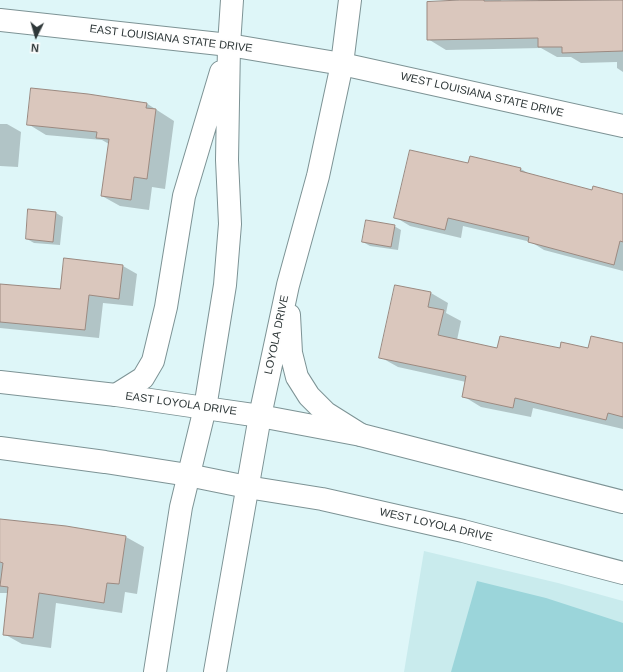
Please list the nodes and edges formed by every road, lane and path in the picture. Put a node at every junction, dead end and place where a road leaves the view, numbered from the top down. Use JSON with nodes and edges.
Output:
{"nodes":[{"id":1,"x":232,"y":0,"type":"edge"},
{"id":2,"x":350,"y":0,"type":"edge"},
{"id":3,"x":0,"y":20,"type":"edge"},
{"id":4,"x":229,"y":45,"type":"junction"},
{"id":5,"x":342,"y":64,"type":"junction"},
{"id":6,"x":623,"y":126,"type":"edge"},
{"id":7,"x":288,"y":285,"type":"junction"},
{"id":8,"x":0,"y":382,"type":"edge"},
{"id":9,"x":116,"y":395,"type":"junction"},
{"id":10,"x":205,"y":408,"type":"junction"},
{"id":11,"x":260,"y":416,"type":"junction"},
{"id":12,"x":361,"y":435,"type":"junction"},
{"id":13,"x":0,"y":448,"type":"edge"},
{"id":14,"x":188,"y":475,"type":"junction"},
{"id":15,"x":247,"y":488,"type":"junction"},
{"id":16,"x":623,"y":502,"type":"edge"},
{"id":17,"x":623,"y":573,"type":"edge"},
{"id":18,"x":154,"y":672,"type":"edge"},
{"id":19,"x":215,"y":672,"type":"edge"}],
"edges":[{"from":1,"to":4,"type":"main road"},
{"from":2,"to":5,"type":"main road","name":"LOYOLA DRIVE"},
{"from":3,"to":4,"type":"main road","name":"EAST LOUISIANA STATE DRIVE"},
{"from":4,"to":5,"type":"main road","name":"EAST LOUISIANA STATE DRIVE"},
{"from":4,"to":9,"type":"main road"},
{"from":4,"to":10,"type":"main road"},
{"from":5,"to":6,"type":"main road","name":"WEST LOUISIANA STATE DRIVE"},
{"from":5,"to":7,"type":"main road","name":"LOYOLA DRIVE"},
{"from":7,"to":11,"type":"main road","name":"LOYOLA DRIVE"},
{"from":7,"to":12,"type":"main road"},
{"from":8,"to":9,"type":"main road","name":"EAST LOYOLA DRIVE"},
{"from":9,"to":10,"type":"main road","name":"EAST LOYOLA DRIVE"},
{"from":10,"to":11,"type":"main road","name":"EAST LOYOLA DRIVE"},
{"from":10,"to":14,"type":"main road"},
{"from":11,"to":12,"type":"main road","name":"EAST LOYOLA DRIVE"},
{"from":11,"to":15,"type":"main road","name":"LOYOLA DRIVE"},
{"from":12,"to":16,"type":"main road"},
{"from":13,"to":14,"type":"main road"},
{"from":14,"to":15,"type":"main road"},
{"from":14,"to":18,"type":"main road"},
{"from":15,"to":17,"type":"main road","name":"WEST LOYOLA DRIVE"},
{"from":15,"to":19,"type":"main road","name":"LOYOLA DRIVE"}]}
